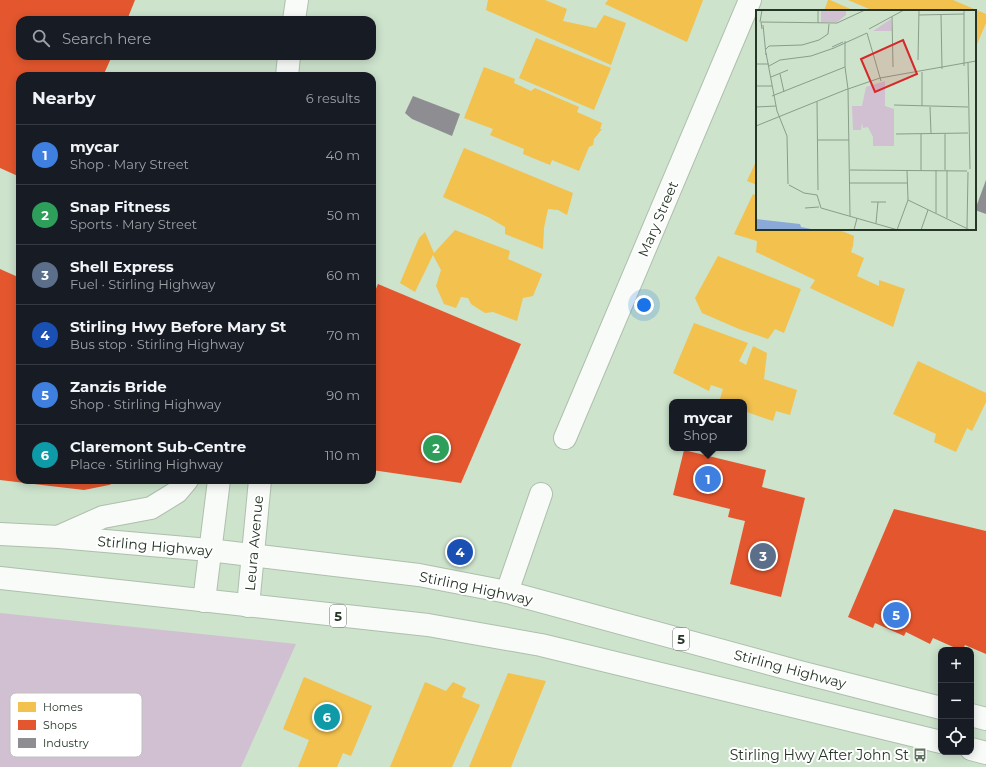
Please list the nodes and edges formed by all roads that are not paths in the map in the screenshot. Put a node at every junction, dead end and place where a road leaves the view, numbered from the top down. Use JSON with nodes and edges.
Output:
{"nodes":[{"id":1,"x":297,"y":0,"type":"edge"},
{"id":2,"x":750,"y":0,"type":"edge"},
{"id":3,"x":295,"y":16,"type":"edge"},
{"id":4,"x":289,"y":60,"type":"edge"},
{"id":5,"x":287,"y":72,"type":"edge"},
{"id":6,"x":565,"y":438,"type":"dead end"},
{"id":7,"x":184,"y":484,"type":"edge"},
{"id":8,"x":218,"y":484,"type":"edge"},
{"id":9,"x":260,"y":484,"type":"edge"},
{"id":10,"x":541,"y":494,"type":"dead end"},
{"id":11,"x":0,"y":534,"type":"edge"},
{"id":12,"x":59,"y":536,"type":"junction"},
{"id":13,"x":209,"y":550,"type":"junction"},
{"id":14,"x":253,"y":557,"type":"junction"},
{"id":15,"x":0,"y":578,"type":"edge"},
{"id":16,"x":507,"y":592,"type":"junction"},
{"id":17,"x":204,"y":601,"type":"junction"},
{"id":18,"x":248,"y":606,"type":"junction"},
{"id":19,"x":938,"y":707,"type":"edge"},
{"id":20,"x":974,"y":716,"type":"edge"},
{"id":21,"x":986,"y":719,"type":"edge"},
{"id":22,"x":938,"y":741,"type":"edge"},
{"id":23,"x":974,"y":750,"type":"edge"},
{"id":24,"x":986,"y":753,"type":"edge"}],
"edges":[{"from":1,"to":3,"type":"main road"},
{"from":2,"to":6,"type":"main road","name":"Mary Street"},
{"from":4,"to":5,"type":"main road"},
{"from":7,"to":12,"type":"main road"},
{"from":8,"to":13,"type":"main road"},
{"from":9,"to":14,"type":"main road","name":"Leura Avenue"},
{"from":10,"to":16,"type":"main road"},
{"from":11,"to":12,"type":"main road","name":"Stirling Highway","number":"5"},
{"from":12,"to":13,"type":"main road","name":"Stirling Highway","number":"5"},
{"from":13,"to":14,"type":"main road","name":"Stirling Highway","number":"5"},
{"from":13,"to":17,"type":"main road"},
{"from":14,"to":16,"type":"main road","name":"Stirling Highway","number":"5"},
{"from":14,"to":18,"type":"main road","name":"Leura Avenue"},
{"from":15,"to":17,"type":"main road","number":"5"},
{"from":16,"to":19,"type":"main road","name":"Stirling Highway","number":"5"},
{"from":17,"to":18,"type":"main road","number":"5"},
{"from":18,"to":22,"type":"main road","number":"5"},
{"from":20,"to":21,"type":"main road"},
{"from":23,"to":24,"type":"main road"}]}
